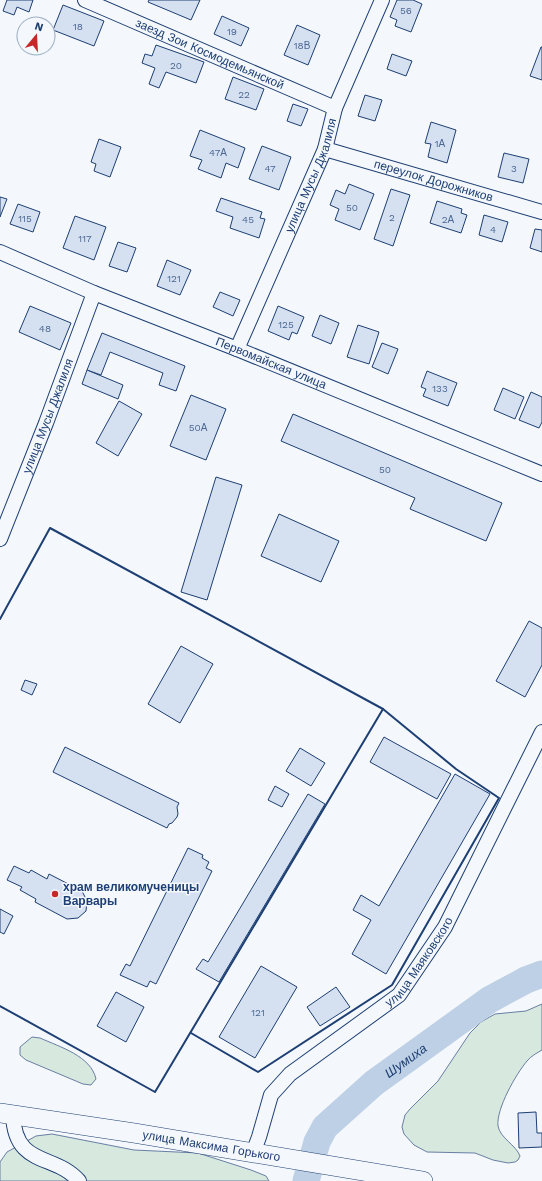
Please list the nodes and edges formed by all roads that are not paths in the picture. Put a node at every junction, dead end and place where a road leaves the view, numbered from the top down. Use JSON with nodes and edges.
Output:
{"nodes":[{"id":1,"x":85,"y":0,"type":"edge"},
{"id":2,"x":382,"y":0,"type":"edge"},
{"id":3,"x":335,"y":108,"type":"junction"},
{"id":4,"x":325,"y":149,"type":"junction"},
{"id":5,"x":542,"y":212,"type":"edge"},
{"id":6,"x":0,"y":252,"type":"edge"},
{"id":7,"x":94,"y":293,"type":"junction"},
{"id":8,"x":236,"y":349,"type":"junction"},
{"id":9,"x":542,"y":474,"type":"edge"},
{"id":10,"x":0,"y":539,"type":"edge"},
{"id":11,"x":542,"y":732,"type":"edge"},
{"id":12,"x":6,"y":1114,"type":"edge"},
{"id":13,"x":253,"y":1153,"type":"junction"},
{"id":14,"x":79,"y":1181,"type":"edge"},
{"id":15,"x":423,"y":1181,"type":"edge"}],
"edges":[{"from":1,"to":3,"type":"street","name":"заезд Зои Космодемьянской"},
{"from":2,"to":3,"type":"street","name":"улица Мусы Джалиля"},
{"from":3,"to":4,"type":"street","name":"улица Мусы Джалиля"},
{"from":4,"to":5,"type":"street","name":"переулок Дорожников"},
{"from":4,"to":8,"type":"street","name":"улица Мусы Джалиля"},
{"from":6,"to":7,"type":"street","name":"Первомайская улица"},
{"from":7,"to":8,"type":"street","name":"Первомайская улица"},
{"from":7,"to":10,"type":"street","name":"улица Мусы Джалиля"},
{"from":8,"to":9,"type":"street","name":"Первомайская улица"},
{"from":11,"to":13,"type":"street","name":"улица Маяковского"},
{"from":12,"to":13,"type":"street","name":"улица Максима Горького"},
{"from":12,"to":14,"type":"street"},
{"from":13,"to":15,"type":"street","name":"улица Максима Горького"}]}
